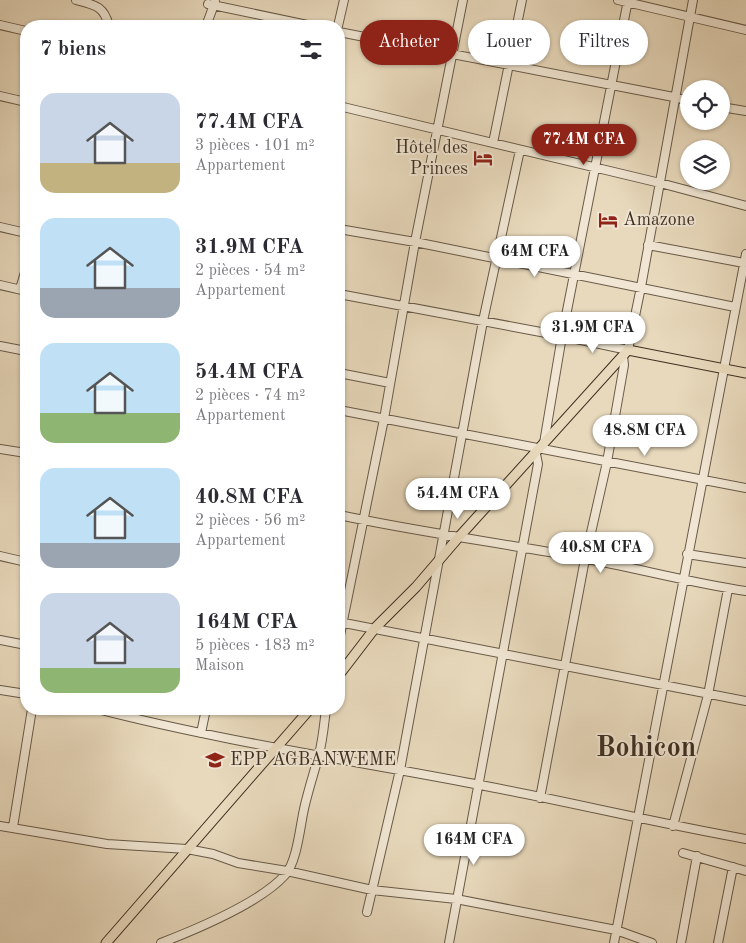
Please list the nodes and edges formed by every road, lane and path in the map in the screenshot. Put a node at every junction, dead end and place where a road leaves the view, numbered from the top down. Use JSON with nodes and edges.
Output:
{"nodes":[{"id":1,"x":76,"y":0,"type":"edge"},
{"id":2,"x":344,"y":0,"type":"edge"},
{"id":3,"x":462,"y":0,"type":"edge"},
{"id":4,"x":522,"y":0,"type":"edge"},
{"id":5,"x":618,"y":0,"type":"edge"},
{"id":6,"x":694,"y":0,"type":"edge"},
{"id":7,"x":628,"y":1,"type":"edge"},
{"id":8,"x":212,"y":2,"type":"edge"},
{"id":9,"x":96,"y":3,"type":"edge"},
{"id":10,"x":690,"y":18,"type":"junction"},
{"id":11,"x":108,"y":20,"type":"edge"},
{"id":12,"x":208,"y":20,"type":"edge"},
{"id":13,"x":287,"y":20,"type":"edge"},
{"id":14,"x":339,"y":20,"type":"edge"},
{"id":15,"x":518,"y":20,"type":"edge"},
{"id":16,"x":458,"y":22,"type":"edge"},
{"id":17,"x":0,"y":25,"type":"edge"},
{"id":18,"x":20,"y":30,"type":"edge"},
{"id":19,"x":746,"y":30,"type":"edge"},
{"id":20,"x":345,"y":33,"type":"edge"},
{"id":21,"x":360,"y":36,"type":"edge"},
{"id":22,"x":450,"y":65,"type":"edge"},
{"id":23,"x":509,"y":65,"type":"joint"},
{"id":24,"x":612,"y":84,"type":"junction"},
{"id":25,"x":0,"y":96,"type":"edge"},
{"id":26,"x":675,"y":98,"type":"junction"},
{"id":27,"x":680,"y":99,"type":"edge"},
{"id":28,"x":20,"y":101,"type":"edge"},
{"id":29,"x":345,"y":107,"type":"edge"},
{"id":30,"x":730,"y":108,"type":"edge"},
{"id":31,"x":746,"y":111,"type":"edge"},
{"id":32,"x":437,"y":130,"type":"junction"},
{"id":33,"x":493,"y":143,"type":"junction"},
{"id":34,"x":520,"y":150,"type":"junction"},
{"id":35,"x":595,"y":168,"type":"junction"},
{"id":36,"x":660,"y":183,"type":"junction"},
{"id":37,"x":746,"y":206,"type":"edge"},
{"id":38,"x":0,"y":227,"type":"edge"},
{"id":39,"x":345,"y":230,"type":"edge"},
{"id":40,"x":20,"y":232,"type":"edge"},
{"id":41,"x":414,"y":242,"type":"junction"},
{"id":42,"x":648,"y":244,"type":"junction"},
{"id":43,"x":746,"y":254,"type":"edge"},
{"id":44,"x":496,"y":258,"type":"junction"},
{"id":45,"x":744,"y":263,"type":"junction"},
{"id":46,"x":574,"y":274,"type":"junction"},
{"id":47,"x":743,"y":282,"type":"edge"},
{"id":48,"x":0,"y":285,"type":"edge"},
{"id":49,"x":642,"y":287,"type":"junction"},
{"id":50,"x":20,"y":289,"type":"edge"},
{"id":51,"x":345,"y":295,"type":"edge"},
{"id":52,"x":404,"y":306,"type":"junction"},
{"id":53,"x":735,"y":307,"type":"junction"},
{"id":54,"x":483,"y":321,"type":"junction"},
{"id":55,"x":562,"y":336,"type":"junction"},
{"id":56,"x":0,"y":346,"type":"edge"},
{"id":57,"x":20,"y":351,"type":"edge"},
{"id":58,"x":626,"y":353,"type":"junction"},
{"id":59,"x":724,"y":369,"type":"junction"},
{"id":60,"x":746,"y":373,"type":"edge"},
{"id":61,"x":345,"y":374,"type":"edge"},
{"id":62,"x":390,"y":383,"type":"junction"},
{"id":63,"x":345,"y":411,"type":"edge"},
{"id":64,"x":384,"y":419,"type":"junction"},
{"id":65,"x":462,"y":434,"type":"junction"},
{"id":66,"x":0,"y":449,"type":"edge"},
{"id":67,"x":540,"y":449,"type":"junction"},
{"id":68,"x":20,"y":452,"type":"edge"},
{"id":69,"x":607,"y":462,"type":"junction"},
{"id":70,"x":703,"y":479,"type":"junction"},
{"id":71,"x":746,"y":488,"type":"edge"},
{"id":72,"x":345,"y":516,"type":"edge"},
{"id":73,"x":363,"y":520,"type":"junction"},
{"id":74,"x":444,"y":535,"type":"junction"},
{"id":75,"x":458,"y":538,"type":"junction"},
{"id":76,"x":521,"y":548,"type":"junction"},
{"id":77,"x":688,"y":554,"type":"junction"},
{"id":78,"x":0,"y":556,"type":"edge"},
{"id":79,"x":440,"y":559,"type":"junction"},
{"id":80,"x":584,"y":559,"type":"junction"},
{"id":81,"x":20,"y":561,"type":"edge"},
{"id":82,"x":746,"y":563,"type":"edge"},
{"id":83,"x":682,"y":581,"type":"junction"},
{"id":84,"x":728,"y":589,"type":"junction"},
{"id":85,"x":746,"y":591,"type":"edge"},
{"id":86,"x":345,"y":600,"type":"edge"},
{"id":87,"x":345,"y":623,"type":"edge"},
{"id":88,"x":375,"y":628,"type":"junction"},
{"id":89,"x":424,"y":639,"type":"junction"},
{"id":90,"x":0,"y":640,"type":"edge"},
{"id":91,"x":20,"y":644,"type":"edge"},
{"id":92,"x":502,"y":654,"type":"junction"},
{"id":93,"x":566,"y":666,"type":"junction"},
{"id":94,"x":345,"y":667,"type":"edge"},
{"id":95,"x":664,"y":686,"type":"junction"},
{"id":96,"x":0,"y":690,"type":"edge"},
{"id":97,"x":20,"y":693,"type":"edge"},
{"id":98,"x":708,"y":695,"type":"junction"},
{"id":99,"x":746,"y":701,"type":"edge"},
{"id":100,"x":31,"y":715,"type":"edge"},
{"id":101,"x":124,"y":715,"type":"edge"},
{"id":102,"x":205,"y":715,"type":"edge"},
{"id":103,"x":305,"y":715,"type":"edge"},
{"id":104,"x":325,"y":715,"type":"edge"},
{"id":105,"x":202,"y":732,"type":"junction"},
{"id":106,"x":276,"y":747,"type":"junction"},
{"id":107,"x":319,"y":755,"type":"junction"},
{"id":108,"x":400,"y":770,"type":"junction"},
{"id":109,"x":477,"y":784,"type":"junction"},
{"id":110,"x":540,"y":798,"type":"junction"},
{"id":111,"x":637,"y":818,"type":"junction"},
{"id":112,"x":0,"y":826,"type":"edge"},
{"id":113,"x":674,"y":826,"type":"junction"},
{"id":114,"x":13,"y":827,"type":"junction"},
{"id":115,"x":746,"y":839,"type":"edge"},
{"id":116,"x":187,"y":849,"type":"junction"},
{"id":117,"x":683,"y":853,"type":"dead end"},
{"id":118,"x":697,"y":856,"type":"junction"},
{"id":119,"x":733,"y":868,"type":"junction"},
{"id":120,"x":288,"y":871,"type":"junction"},
{"id":121,"x":746,"y":871,"type":"edge"},
{"id":122,"x":372,"y":890,"type":"junction"},
{"id":123,"x":456,"y":899,"type":"junction"},
{"id":124,"x":366,"y":912,"type":"dead end"},
{"id":125,"x":616,"y":930,"type":"junction"},
{"id":126,"x":108,"y":943,"type":"edge"},
{"id":127,"x":161,"y":943,"type":"edge"},
{"id":128,"x":449,"y":943,"type":"edge"},
{"id":129,"x":614,"y":943,"type":"edge"},
{"id":130,"x":652,"y":943,"type":"edge"},
{"id":131,"x":681,"y":943,"type":"edge"},
{"id":132,"x":718,"y":943,"type":"edge"}],
"edges":[{"from":1,"to":9,"type":"street"},
{"from":2,"to":14,"type":"street"},
{"from":3,"to":16,"type":"street"},
{"from":4,"to":15,"type":"street"},
{"from":5,"to":7,"type":"street"},
{"from":6,"to":10,"type":"street"},
{"from":7,"to":10,"type":"street"},
{"from":7,"to":24,"type":"street"},
{"from":8,"to":12,"type":"street"},
{"from":8,"to":13,"type":"street"},
{"from":9,"to":11,"type":"street"},
{"from":10,"to":19,"type":"street"},
{"from":10,"to":26,"type":"street"},
{"from":17,"to":18,"type":"street"},
{"from":20,"to":21,"type":"street"},
{"from":22,"to":32,"type":"street"},
{"from":23,"to":24,"type":"street"},
{"from":23,"to":33,"type":"street"},
{"from":24,"to":26,"type":"street"},
{"from":24,"to":35,"type":"street"},
{"from":25,"to":28,"type":"street"},
{"from":26,"to":27,"type":"street"},
{"from":26,"to":36,"type":"street"},
{"from":29,"to":32,"type":"street"},
{"from":30,"to":31,"type":"street"},
{"from":32,"to":33,"type":"street"},
{"from":32,"to":41,"type":"street"},
{"from":33,"to":34,"type":"street"},
{"from":34,"to":35,"type":"street"},
{"from":34,"to":44,"type":"street"},
{"from":35,"to":36,"type":"street"},
{"from":35,"to":46,"type":"street"},
{"from":36,"to":37,"type":"street"},
{"from":36,"to":42,"type":"street"},
{"from":38,"to":40,"type":"street"},
{"from":39,"to":41,"type":"street"},
{"from":41,"to":44,"type":"street"},
{"from":41,"to":52,"type":"street"},
{"from":42,"to":45,"type":"street"},
{"from":42,"to":49,"type":"street"},
{"from":43,"to":45,"type":"street"},
{"from":44,"to":46,"type":"street"},
{"from":44,"to":54,"type":"street"},
{"from":45,"to":47,"type":"street"},
{"from":46,"to":49,"type":"street"},
{"from":46,"to":55,"type":"street"},
{"from":47,"to":53,"type":"street"},
{"from":48,"to":50,"type":"street"},
{"from":49,"to":53,"type":"street"},
{"from":49,"to":58,"type":"street"},
{"from":51,"to":52,"type":"street"},
{"from":52,"to":54,"type":"street"},
{"from":52,"to":62,"type":"street"},
{"from":53,"to":59,"type":"street"},
{"from":54,"to":55,"type":"street"},
{"from":54,"to":65,"type":"street"},
{"from":55,"to":58,"type":"street"},
{"from":55,"to":67,"type":"street"},
{"from":56,"to":57,"type":"street"},
{"from":58,"to":59,"type":"main road"},
{"from":58,"to":67,"type":"main road"},
{"from":58,"to":69,"type":"street"},
{"from":59,"to":60,"type":"main road"},
{"from":59,"to":70,"type":"street"},
{"from":61,"to":62,"type":"street"},
{"from":62,"to":64,"type":"street"},
{"from":63,"to":64,"type":"street"},
{"from":64,"to":65,"type":"street"},
{"from":64,"to":73,"type":"street"},
{"from":65,"to":67,"type":"street"},
{"from":65,"to":74,"type":"street"},
{"from":66,"to":68,"type":"street"},
{"from":67,"to":69,"type":"street"},
{"from":67,"to":75,"type":"main road"},
{"from":67,"to":76,"type":"street"},
{"from":69,"to":70,"type":"street"},
{"from":69,"to":80,"type":"street"},
{"from":70,"to":71,"type":"street"},
{"from":70,"to":77,"type":"street"},
{"from":72,"to":73,"type":"street"},
{"from":73,"to":74,"type":"street"},
{"from":73,"to":86,"type":"street"},
{"from":74,"to":75,"type":"street"},
{"from":74,"to":79,"type":"street"},
{"from":75,"to":76,"type":"street"},
{"from":75,"to":79,"type":"main road"},
{"from":76,"to":80,"type":"street"},
{"from":76,"to":92,"type":"street"},
{"from":77,"to":82,"type":"street"},
{"from":77,"to":83,"type":"street"},
{"from":78,"to":81,"type":"street"},
{"from":79,"to":88,"type":"main road"},
{"from":79,"to":89,"type":"street"},
{"from":80,"to":83,"type":"street"},
{"from":80,"to":93,"type":"street"},
{"from":83,"to":84,"type":"street"},
{"from":83,"to":95,"type":"street"},
{"from":84,"to":85,"type":"street"},
{"from":84,"to":98,"type":"street"},
{"from":87,"to":88,"type":"street"},
{"from":88,"to":89,"type":"street"},
{"from":88,"to":94,"type":"main road"},
{"from":89,"to":92,"type":"street"},
{"from":89,"to":108,"type":"street"},
{"from":90,"to":91,"type":"street"},
{"from":92,"to":93,"type":"street"},
{"from":92,"to":109,"type":"street"},
{"from":93,"to":95,"type":"street"},
{"from":93,"to":110,"type":"street"},
{"from":95,"to":98,"type":"street"},
{"from":95,"to":111,"type":"street"},
{"from":96,"to":97,"type":"street"},
{"from":98,"to":99,"type":"street"},
{"from":98,"to":113,"type":"street"},
{"from":100,"to":114,"type":"street"},
{"from":101,"to":105,"type":"street"},
{"from":102,"to":105,"type":"street"},
{"from":103,"to":106,"type":"main road"},
{"from":104,"to":107,"type":"street"},
{"from":105,"to":106,"type":"street"},
{"from":106,"to":107,"type":"street"},
{"from":106,"to":116,"type":"main road"},
{"from":107,"to":108,"type":"street"},
{"from":107,"to":120,"type":"street"},
{"from":108,"to":109,"type":"street"},
{"from":108,"to":122,"type":"street"},
{"from":109,"to":110,"type":"street"},
{"from":109,"to":123,"type":"street"},
{"from":110,"to":111,"type":"street"},
{"from":111,"to":113,"type":"street"},
{"from":111,"to":125,"type":"street"},
{"from":112,"to":114,"type":"street"},
{"from":113,"to":115,"type":"street"},
{"from":114,"to":116,"type":"street"},
{"from":116,"to":120,"type":"street"},
{"from":116,"to":126,"type":"main road"},
{"from":117,"to":118,"type":"street"},
{"from":118,"to":119,"type":"street"},
{"from":118,"to":131,"type":"street"},
{"from":119,"to":121,"type":"street"},
{"from":119,"to":132,"type":"street"},
{"from":120,"to":122,"type":"street"},
{"from":120,"to":127,"type":"street"},
{"from":122,"to":123,"type":"street"},
{"from":122,"to":124,"type":"street"},
{"from":123,"to":125,"type":"street"},
{"from":123,"to":128,"type":"street"},
{"from":125,"to":129,"type":"street"},
{"from":125,"to":130,"type":"street"}]}
